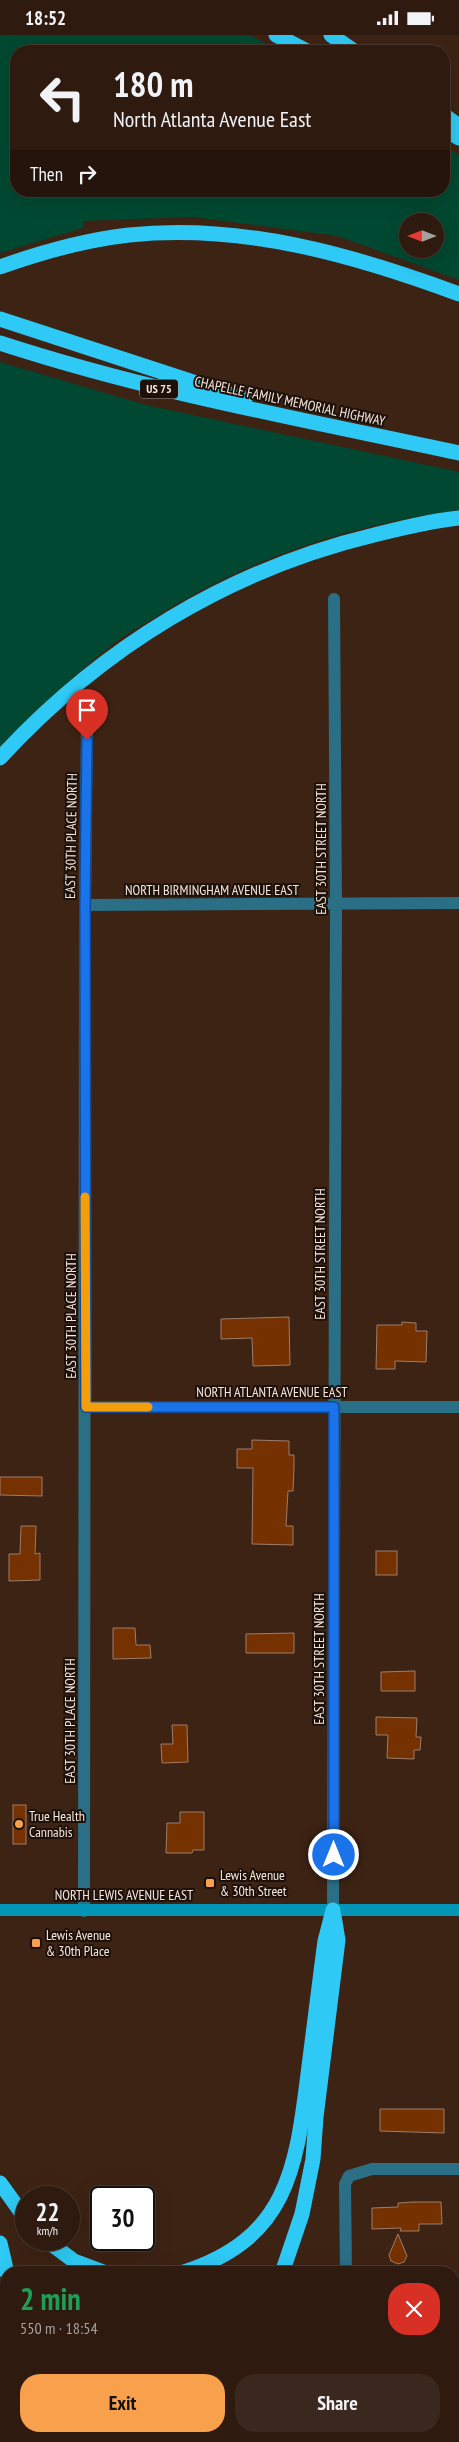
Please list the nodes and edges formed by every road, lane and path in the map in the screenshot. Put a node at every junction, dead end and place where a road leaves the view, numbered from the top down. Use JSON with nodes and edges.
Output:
{"nodes":[{"id":1,"x":276,"y":35,"type":"edge"},
{"id":2,"x":331,"y":35,"type":"edge"},
{"id":3,"x":295,"y":45,"type":"edge"},
{"id":4,"x":345,"y":45,"type":"edge"},
{"id":5,"x":0,"y":267,"type":"edge"},
{"id":6,"x":459,"y":294,"type":"edge"},
{"id":7,"x":0,"y":319,"type":"edge"},
{"id":8,"x":0,"y":343,"type":"edge"},
{"id":9,"x":320,"y":424,"type":"junction"},
{"id":10,"x":459,"y":453,"type":"edge"},
{"id":11,"x":459,"y":519,"type":"edge"},
{"id":12,"x":334,"y":599,"type":"dead end"},
{"id":13,"x":87,"y":722,"type":"dead end"},
{"id":14,"x":0,"y":758,"type":"edge"},
{"id":15,"x":459,"y":903,"type":"edge"},
{"id":16,"x":85,"y":905,"type":"junction"},
{"id":17,"x":336,"y":905,"type":"junction"},
{"id":18,"x":86,"y":1407,"type":"junction"},
{"id":19,"x":334,"y":1407,"type":"junction"},
{"id":20,"x":459,"y":1407,"type":"edge"},
{"id":21,"x":0,"y":1910,"type":"edge"},
{"id":22,"x":334,"y":1910,"type":"junction"},
{"id":23,"x":459,"y":1910,"type":"edge"},
{"id":24,"x":84,"y":1911,"type":"junction"},
{"id":25,"x":459,"y":2169,"type":"edge"},
{"id":26,"x":0,"y":2183,"type":"edge"},
{"id":27,"x":15,"y":2204,"type":"edge"},
{"id":28,"x":0,"y":2243,"type":"edge"},
{"id":29,"x":61,"y":2251,"type":"edge"},
{"id":30,"x":5,"y":2266,"type":"edge"},
{"id":31,"x":87,"y":2266,"type":"edge"},
{"id":32,"x":202,"y":2266,"type":"edge"},
{"id":33,"x":284,"y":2266,"type":"edge"},
{"id":34,"x":346,"y":2266,"type":"edge"}],
"edges":[{"from":1,"to":3,"type":"highway"},
{"from":2,"to":4,"type":"highway"},
{"from":5,"to":6,"type":"highway"},
{"from":7,"to":9,"type":"highway"},
{"from":8,"to":9,"type":"highway","name":"CHAPELLE FAMILY MEMORIAL HIGHWAY","number":"US 75"},
{"from":9,"to":10,"type":"highway","name":"CHAPELLE FAMILY MEMORIAL HIGHWAY","number":"US 75"},
{"from":11,"to":14,"type":"highway"},
{"from":12,"to":17,"type":"street","name":"EAST 30TH STREET NORTH"},
{"from":13,"to":16,"type":"street","name":"EAST 30TH PLACE NORTH"},
{"from":15,"to":17,"type":"street","name":"NORTH BIRMINGHAM AVENUE EAST"},
{"from":16,"to":17,"type":"street","name":"NORTH BIRMINGHAM AVENUE EAST"},
{"from":16,"to":18,"type":"street","name":"EAST 30TH PLACE NORTH"},
{"from":17,"to":19,"type":"street","name":"EAST 30TH STREET NORTH"},
{"from":18,"to":19,"type":"street","name":"NORTH ATLANTA AVENUE EAST"},
{"from":18,"to":24,"type":"street","name":"EAST 30TH PLACE NORTH"},
{"from":19,"to":20,"type":"street","name":"NORTH ATLANTA AVENUE EAST"},
{"from":19,"to":22,"type":"street","name":"EAST 30TH STREET NORTH"},
{"from":21,"to":24,"type":"main road","name":"NORTH LEWIS AVENUE EAST"},
{"from":22,"to":23,"type":"main road","name":"NORTH LEWIS AVENUE EAST"},
{"from":22,"to":24,"type":"main road","name":"NORTH LEWIS AVENUE EAST"},
{"from":22,"to":32,"type":"highway"},
{"from":22,"to":33,"type":"highway"},
{"from":25,"to":34,"type":"street"},
{"from":26,"to":27,"type":"highway"},
{"from":28,"to":30,"type":"highway"},
{"from":29,"to":31,"type":"highway"}]}
